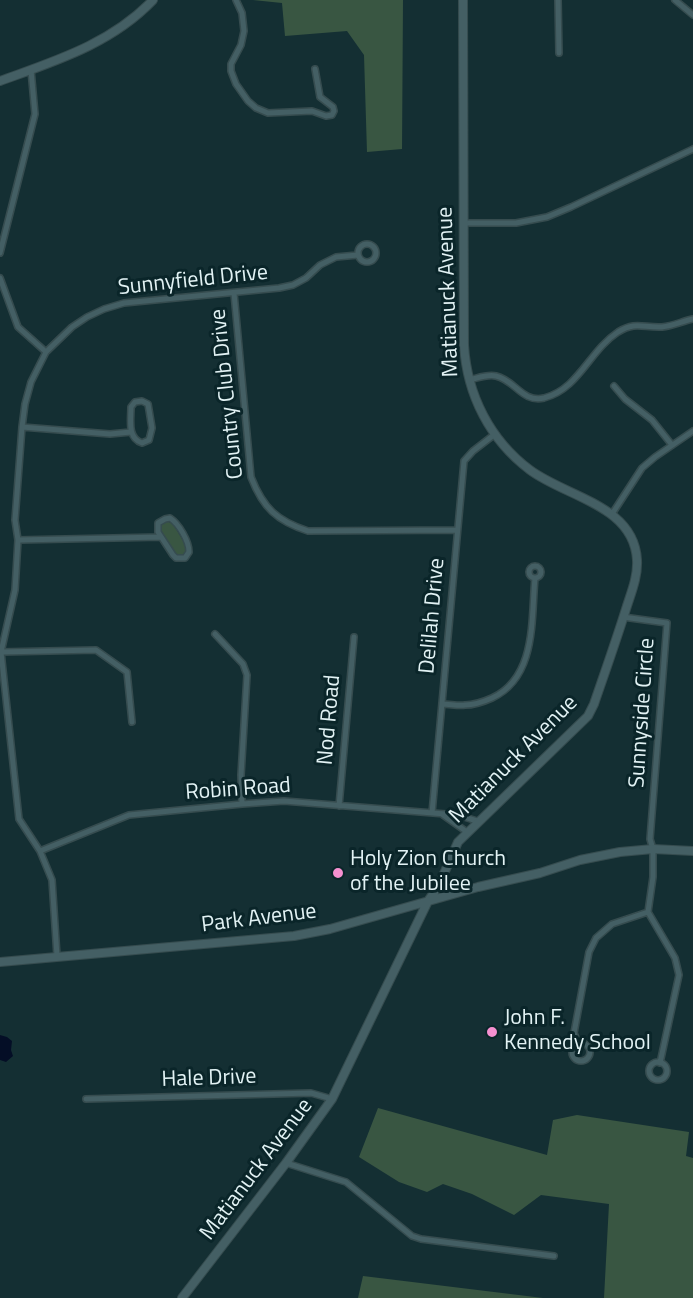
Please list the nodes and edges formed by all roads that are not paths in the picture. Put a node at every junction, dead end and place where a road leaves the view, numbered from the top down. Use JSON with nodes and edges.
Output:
{"nodes":[{"id":1,"x":153,"y":0,"type":"edge"},
{"id":2,"x":236,"y":0,"type":"edge"},
{"id":3,"x":463,"y":0,"type":"edge"},
{"id":4,"x":558,"y":0,"type":"edge"},
{"id":5,"x":675,"y":0,"type":"edge"},
{"id":6,"x":693,"y":15,"type":"edge"},
{"id":7,"x":559,"y":53,"type":"dead end"},
{"id":8,"x":315,"y":69,"type":"dead end"},
{"id":9,"x":31,"y":70,"type":"junction"},
{"id":10,"x":0,"y":81,"type":"edge"},
{"id":11,"x":320,"y":97,"type":"junction"},
{"id":12,"x":312,"y":111,"type":"junction"},
{"id":13,"x":693,"y":149,"type":"edge"},
{"id":14,"x":463,"y":223,"type":"junction"},
{"id":15,"x":0,"y":253,"type":"edge"},
{"id":16,"x":358,"y":255,"type":"dead end"},
{"id":17,"x":0,"y":278,"type":"edge"},
{"id":18,"x":234,"y":293,"type":"junction"},
{"id":19,"x":693,"y":319,"type":"edge"},
{"id":20,"x":46,"y":352,"type":"junction"},
{"id":21,"x":469,"y":381,"type":"junction"},
{"id":22,"x":614,"y":386,"type":"dead end"},
{"id":23,"x":22,"y":428,"type":"junction"},
{"id":24,"x":693,"y":431,"type":"edge"},
{"id":25,"x":131,"y":432,"type":"junction"},
{"id":26,"x":495,"y":434,"type":"junction"},
{"id":27,"x":672,"y":445,"type":"junction"},
{"id":28,"x":612,"y":514,"type":"junction"},
{"id":29,"x":457,"y":530,"type":"junction"},
{"id":30,"x":161,"y":537,"type":"junction"},
{"id":31,"x":18,"y":540,"type":"junction"},
{"id":32,"x":535,"y":578,"type":"dead end"},
{"id":33,"x":623,"y":617,"type":"junction"},
{"id":34,"x":215,"y":634,"type":"dead end"},
{"id":35,"x":354,"y":637,"type":"dead end"},
{"id":36,"x":1,"y":652,"type":"edge"},
{"id":37,"x":442,"y":704,"type":"junction"},
{"id":38,"x":132,"y":722,"type":"dead end"},
{"id":39,"x":242,"y":804,"type":"junction"},
{"id":40,"x":339,"y":806,"type":"junction"},
{"id":41,"x":432,"y":813,"type":"junction"},
{"id":42,"x":443,"y":815,"type":"junction"},
{"id":43,"x":477,"y":821,"type":"junction"},
{"id":44,"x":467,"y":832,"type":"junction"},
{"id":45,"x":653,"y":849,"type":"junction"},
{"id":46,"x":40,"y":851,"type":"junction"},
{"id":47,"x":693,"y":851,"type":"edge"},
{"id":48,"x":428,"y":901,"type":"junction"},
{"id":49,"x":648,"y":912,"type":"junction"},
{"id":50,"x":57,"y":956,"type":"junction"},
{"id":51,"x":0,"y":962,"type":"edge"},
{"id":52,"x":578,"y":1043,"type":"dead end"},
{"id":53,"x":660,"y":1063,"type":"dead end"},
{"id":54,"x":86,"y":1099,"type":"dead end"},
{"id":55,"x":332,"y":1099,"type":"junction"},
{"id":56,"x":286,"y":1163,"type":"junction"},
{"id":57,"x":554,"y":1256,"type":"dead end"},
{"id":58,"x":182,"y":1298,"type":"edge"}],
"edges":[{"from":1,"to":9,"type":"street"},
{"from":2,"to":12,"type":"street"},
{"from":3,"to":14,"type":"street","name":"Matianuck Avenue"},
{"from":4,"to":7,"type":"street"},
{"from":5,"to":6,"type":"street"},
{"from":8,"to":11,"type":"street"},
{"from":9,"to":10,"type":"street"},
{"from":9,"to":15,"type":"street"},
{"from":11,"to":12,"type":"street"},
{"from":11,"to":12,"type":"street"},
{"from":13,"to":14,"type":"street"},
{"from":14,"to":21,"type":"street","name":"Matianuck Avenue"},
{"from":16,"to":18,"type":"street","name":"Sunnyfield Drive"},
{"from":17,"to":20,"type":"street"},
{"from":18,"to":20,"type":"street","name":"Sunnyfield Drive"},
{"from":18,"to":29,"type":"street","name":"Country Club Drive"},
{"from":19,"to":21,"type":"street"},
{"from":20,"to":23,"type":"street","name":"Sunnyfield Drive"},
{"from":21,"to":26,"type":"street","name":"Matianuck Avenue"},
{"from":22,"to":27,"type":"street"},
{"from":23,"to":25,"type":"street"},
{"from":23,"to":31,"type":"street","name":"Sunnyfield Drive"},
{"from":24,"to":27,"type":"street"},
{"from":25,"to":25,"type":"street"},
{"from":26,"to":28,"type":"street","name":"Matianuck Avenue"},
{"from":26,"to":29,"type":"street","name":"Delilah Drive"},
{"from":27,"to":28,"type":"street"},
{"from":28,"to":33,"type":"street","name":"Matianuck Avenue"},
{"from":29,"to":37,"type":"street","name":"Delilah Drive"},
{"from":30,"to":30,"type":"street"},
{"from":30,"to":31,"type":"street"},
{"from":31,"to":36,"type":"street","name":"Sunnyfield Drive"},
{"from":32,"to":37,"type":"street"},
{"from":33,"to":43,"type":"street","name":"Matianuck Avenue"},
{"from":33,"to":45,"type":"street","name":"Sunnyside Circle"},
{"from":34,"to":39,"type":"street"},
{"from":35,"to":40,"type":"street","name":"Nod Road"},
{"from":36,"to":38,"type":"street"},
{"from":36,"to":46,"type":"street","name":"Sunnyfield Drive"},
{"from":37,"to":41,"type":"street","name":"Delilah Drive"},
{"from":39,"to":40,"type":"street","name":"Robin Road"},
{"from":39,"to":46,"type":"street","name":"Robin Road"},
{"from":40,"to":41,"type":"street","name":"Robin Road"},
{"from":41,"to":42,"type":"street","name":"Robin Road"},
{"from":42,"to":43,"type":"street","name":"Robin Road"},
{"from":42,"to":44,"type":"street","name":"Robin Road"},
{"from":43,"to":44,"type":"street","name":"Matianuck Avenue"},
{"from":44,"to":48,"type":"street","name":"Matianuck Avenue"},
{"from":45,"to":47,"type":"street","name":"Park Avenue"},
{"from":45,"to":48,"type":"street","name":"Park Avenue"},
{"from":45,"to":49,"type":"street"},
{"from":46,"to":50,"type":"street","name":"Sunnyfield Drive"},
{"from":48,"to":50,"type":"street","name":"Park Avenue"},
{"from":48,"to":55,"type":"street","name":"Matianuck Avenue"},
{"from":49,"to":52,"type":"street"},
{"from":49,"to":53,"type":"street"},
{"from":50,"to":51,"type":"street","name":"Park Avenue"},
{"from":54,"to":55,"type":"street","name":"Hale Drive"},
{"from":55,"to":56,"type":"street","name":"Matianuck Avenue"},
{"from":56,"to":57,"type":"street"},
{"from":56,"to":58,"type":"street","name":"Matianuck Avenue"}]}
